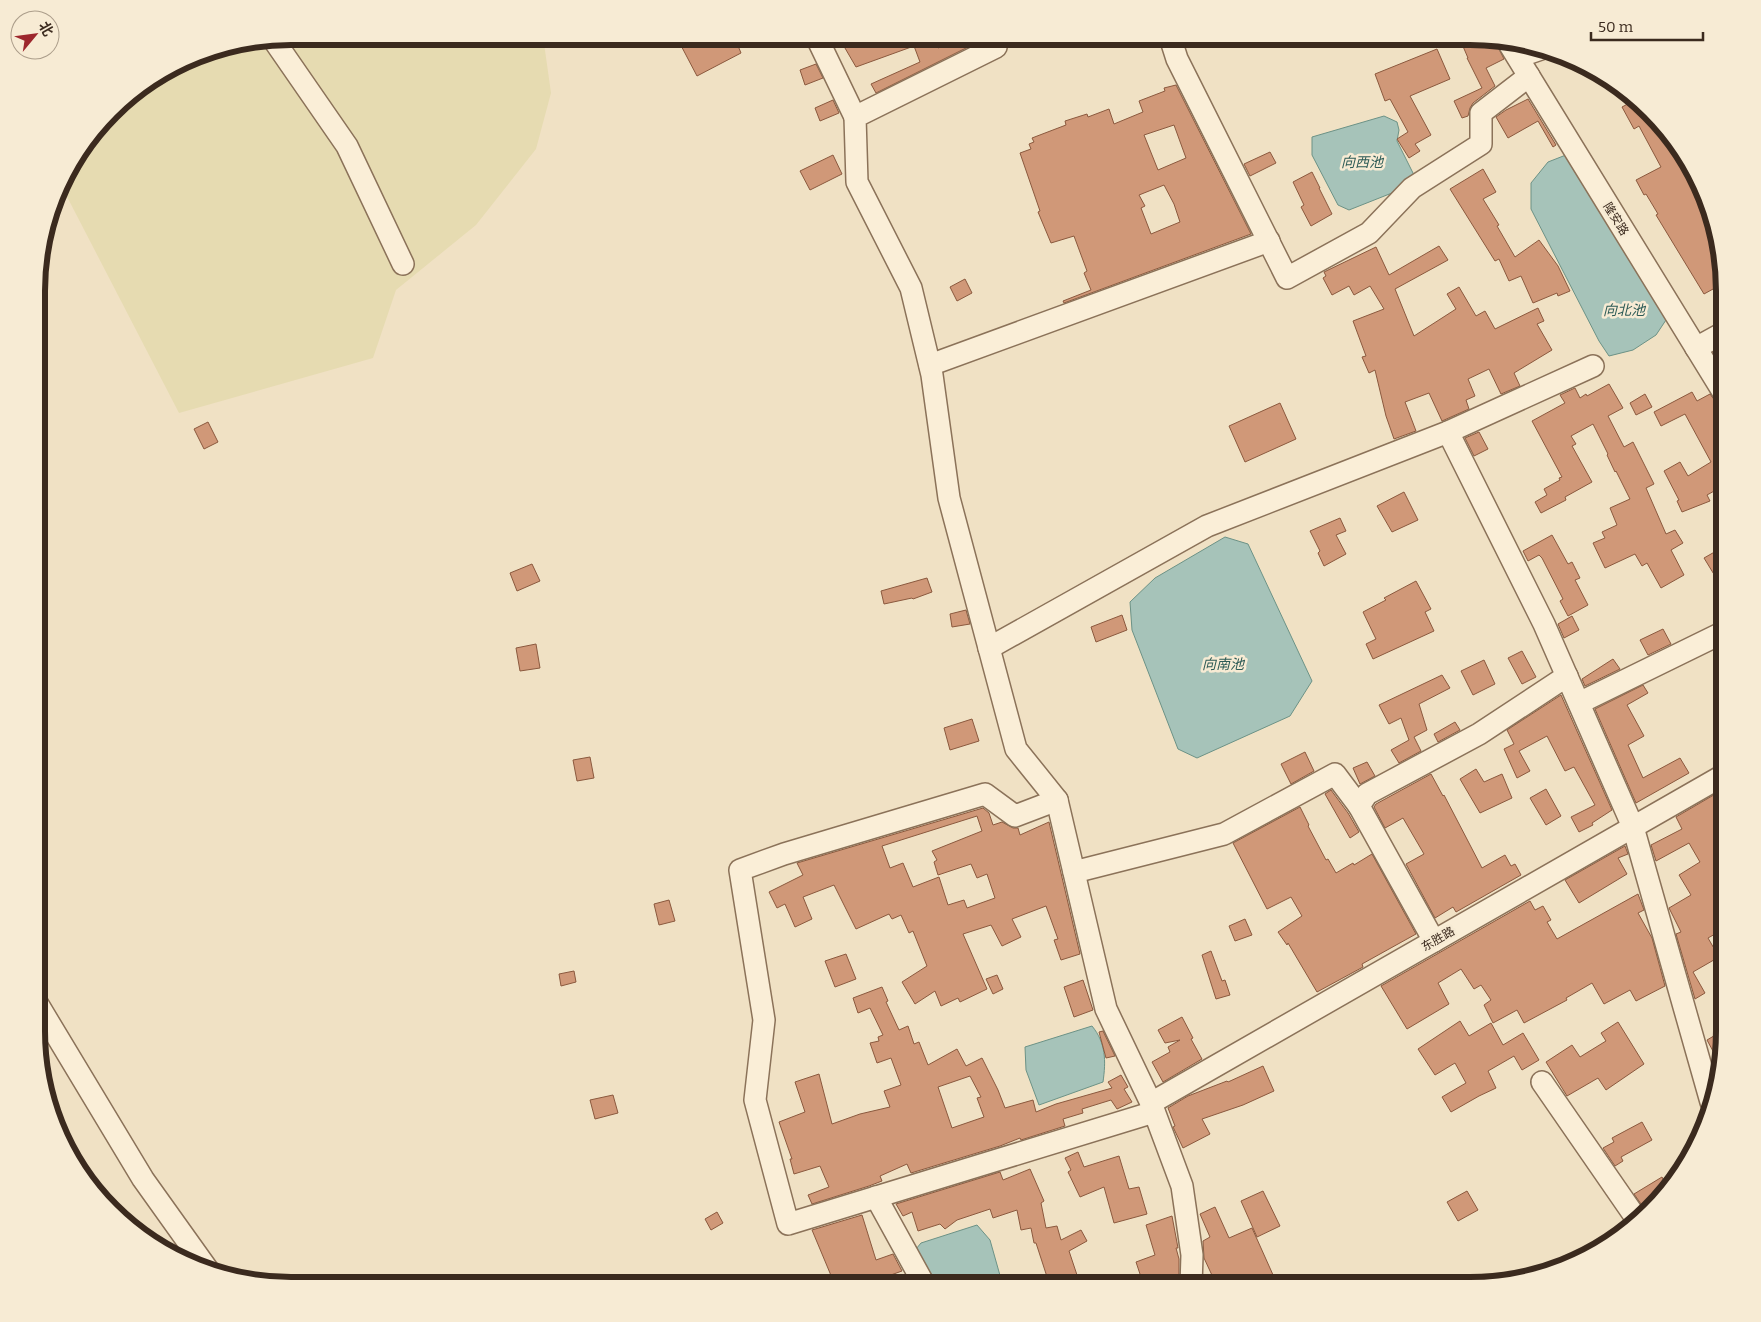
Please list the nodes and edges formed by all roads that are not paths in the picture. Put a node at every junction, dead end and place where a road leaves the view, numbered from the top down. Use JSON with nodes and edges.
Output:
{"nodes":[{"id":1,"x":820,"y":45,"type":"edge"},
{"id":2,"x":995,"y":45,"type":"edge"},
{"id":3,"x":1173,"y":45,"type":"edge"},
{"id":4,"x":278,"y":46,"type":"edge"},
{"id":5,"x":1513,"y":50,"type":"edge"},
{"id":6,"x":1529,"y":76,"type":"junction"},
{"id":7,"x":855,"y":117,"type":"junction"},
{"id":8,"x":1269,"y":241,"type":"junction"},
{"id":9,"x":403,"y":264,"type":"dead end"},
{"id":10,"x":1716,"y":337,"type":"edge"},
{"id":11,"x":1696,"y":348,"type":"junction"},
{"id":12,"x":930,"y":365,"type":"junction"},
{"id":13,"x":1593,"y":366,"type":"dead end"},
{"id":14,"x":1716,"y":380,"type":"edge"},
{"id":15,"x":1448,"y":432,"type":"junction"},
{"id":16,"x":1716,"y":636,"type":"edge"},
{"id":17,"x":990,"y":648,"type":"junction"},
{"id":18,"x":1567,"y":676,"type":"junction"},
{"id":19,"x":1579,"y":703,"type":"junction"},
{"id":20,"x":1716,"y":780,"type":"edge"},
{"id":21,"x":1057,"y":800,"type":"junction"},
{"id":22,"x":1359,"y":806,"type":"junction"},
{"id":23,"x":1633,"y":827,"type":"junction"},
{"id":24,"x":1074,"y":872,"type":"junction"},
{"id":25,"x":1434,"y":941,"type":"junction"},
{"id":26,"x":45,"y":1016,"type":"edge"},
{"id":27,"x":1542,"y":1082,"type":"dead end"},
{"id":28,"x":1708,"y":1092,"type":"edge"},
{"id":29,"x":1152,"y":1107,"type":"junction"},
{"id":30,"x":876,"y":1197,"type":"junction"},
{"id":31,"x":1634,"y":1215,"type":"edge"},
{"id":32,"x":200,"y":1259,"type":"edge"},
{"id":33,"x":920,"y":1277,"type":"edge"},
{"id":34,"x":1191,"y":1277,"type":"edge"}],
"edges":[{"from":1,"to":7,"type":"street"},
{"from":2,"to":7,"type":"street"},
{"from":3,"to":8,"type":"street"},
{"from":4,"to":9,"type":"street"},
{"from":5,"to":6,"type":"street","name":"隆安路"},
{"from":6,"to":8,"type":"street"},
{"from":6,"to":11,"type":"street","name":"隆安路"},
{"from":7,"to":12,"type":"street"},
{"from":8,"to":12,"type":"street"},
{"from":10,"to":11,"type":"street"},
{"from":11,"to":14,"type":"street","name":"隆安路"},
{"from":12,"to":17,"type":"street"},
{"from":13,"to":15,"type":"street"},
{"from":15,"to":17,"type":"street"},
{"from":15,"to":18,"type":"street"},
{"from":16,"to":19,"type":"street"},
{"from":17,"to":21,"type":"street"},
{"from":18,"to":19,"type":"street"},
{"from":18,"to":22,"type":"street"},
{"from":19,"to":23,"type":"street"},
{"from":20,"to":23,"type":"street","name":"东胜路"},
{"from":21,"to":24,"type":"street"},
{"from":21,"to":30,"type":"street","name":"东胜路"},
{"from":22,"to":24,"type":"street"},
{"from":22,"to":25,"type":"street"},
{"from":23,"to":25,"type":"street","name":"东胜路"},
{"from":23,"to":28,"type":"street"},
{"from":24,"to":29,"type":"street"},
{"from":25,"to":29,"type":"street","name":"东胜路"},
{"from":26,"to":32,"type":"street"},
{"from":27,"to":31,"type":"street"},
{"from":29,"to":30,"type":"street","name":"东胜路"},
{"from":29,"to":34,"type":"street"},
{"from":30,"to":33,"type":"street"}]}
